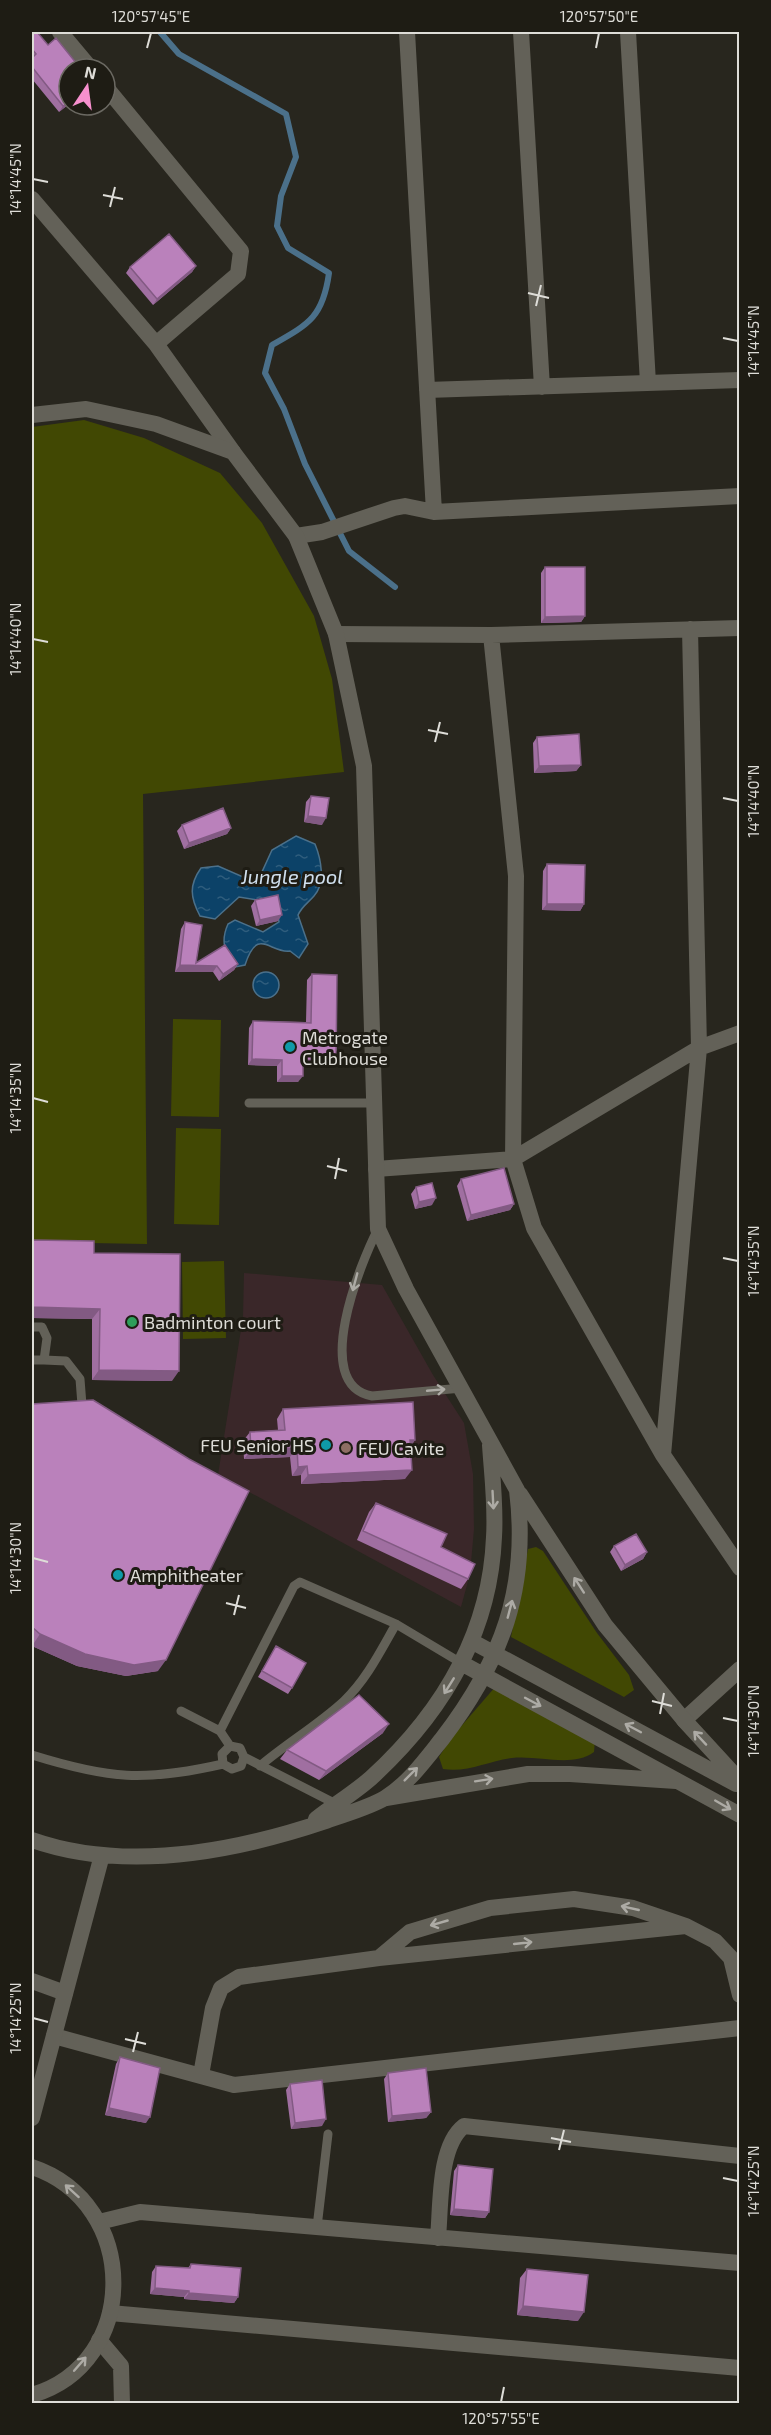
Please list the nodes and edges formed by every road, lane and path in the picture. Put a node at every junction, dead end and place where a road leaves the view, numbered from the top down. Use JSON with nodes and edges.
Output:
{"nodes":[{"id":1,"x":60,"y":32,"type":"edge"},
{"id":2,"x":407,"y":32,"type":"edge"},
{"id":3,"x":521,"y":32,"type":"edge"},
{"id":4,"x":627,"y":32,"type":"edge"},
{"id":5,"x":81,"y":57,"type":"edge"},
{"id":6,"x":117,"y":101,"type":"edge"},
{"id":7,"x":32,"y":199,"type":"edge"},
{"id":8,"x":156,"y":344,"type":"junction"},
{"id":9,"x":740,"y":380,"type":"edge"},
{"id":10,"x":648,"y":383,"type":"junction"},
{"id":11,"x":542,"y":387,"type":"junction"},
{"id":12,"x":427,"y":390,"type":"junction"},
{"id":13,"x":32,"y":416,"type":"edge"},
{"id":14,"x":233,"y":452,"type":"junction"},
{"id":15,"x":740,"y":496,"type":"edge"},
{"id":16,"x":434,"y":512,"type":"junction"},
{"id":17,"x":296,"y":537,"type":"junction"},
{"id":18,"x":740,"y":628,"type":"edge"},
{"id":19,"x":690,"y":629,"type":"junction"},
{"id":20,"x":336,"y":634,"type":"junction"},
{"id":21,"x":491,"y":635,"type":"junction"},
{"id":22,"x":740,"y":1034,"type":"edge"},
{"id":23,"x":699,"y":1048,"type":"junction"},
{"id":24,"x":249,"y":1103,"type":"dead end"},
{"id":25,"x":375,"y":1103,"type":"junction"},
{"id":26,"x":513,"y":1159,"type":"junction"},
{"id":27,"x":376,"y":1169,"type":"junction"},
{"id":28,"x":378,"y":1229,"type":"junction"},
{"id":29,"x":32,"y":1327,"type":"edge"},
{"id":30,"x":32,"y":1360,"type":"edge"},
{"id":31,"x":44,"y":1360,"type":"junction"},
{"id":32,"x":462,"y":1388,"type":"junction"},
{"id":33,"x":72,"y":1406,"type":"edge"},
{"id":34,"x":490,"y":1441,"type":"junction"},
{"id":35,"x":663,"y":1455,"type":"junction"},
{"id":36,"x":518,"y":1490,"type":"junction"},
{"id":37,"x":740,"y":1568,"type":"edge"},
{"id":38,"x":396,"y":1624,"type":"junction"},
{"id":39,"x":473,"y":1642,"type":"junction"},
{"id":40,"x":496,"y":1654,"type":"junction"},
{"id":41,"x":463,"y":1664,"type":"junction"},
{"id":42,"x":740,"y":1669,"type":"edge"},
{"id":43,"x":485,"y":1676,"type":"junction"},
{"id":44,"x":181,"y":1711,"type":"dead end"},
{"id":45,"x":684,"y":1720,"type":"junction"},
{"id":46,"x":220,"y":1731,"type":"junction"},
{"id":47,"x":230,"y":1746,"type":"junction"},
{"id":48,"x":32,"y":1755,"type":"edge"},
{"id":49,"x":244,"y":1757,"type":"junction"},
{"id":50,"x":223,"y":1764,"type":"junction"},
{"id":51,"x":260,"y":1766,"type":"junction"},
{"id":52,"x":682,"y":1781,"type":"junction"},
{"id":53,"x":740,"y":1781,"type":"edge"},
{"id":54,"x":740,"y":1785,"type":"edge"},
{"id":55,"x":385,"y":1798,"type":"junction"},
{"id":56,"x":342,"y":1808,"type":"junction"},
{"id":57,"x":740,"y":1815,"type":"edge"},
{"id":58,"x":32,"y":1840,"type":"edge"},
{"id":59,"x":102,"y":1855,"type":"junction"},
{"id":60,"x":686,"y":1926,"type":"junction"},
{"id":61,"x":379,"y":1958,"type":"junction"},
{"id":62,"x":32,"y":1981,"type":"edge"},
{"id":63,"x":65,"y":1993,"type":"junction"},
{"id":64,"x":740,"y":1995,"type":"edge"},
{"id":65,"x":740,"y":2028,"type":"edge"},
{"id":66,"x":54,"y":2036,"type":"junction"},
{"id":67,"x":201,"y":2075,"type":"junction"},
{"id":68,"x":34,"y":2098,"type":"edge"},
{"id":69,"x":32,"y":2118,"type":"edge"},
{"id":70,"x":328,"y":2134,"type":"dead end"},
{"id":71,"x":740,"y":2156,"type":"edge"},
{"id":72,"x":32,"y":2167,"type":"edge"},
{"id":73,"x":99,"y":2222,"type":"junction"},
{"id":74,"x":316,"y":2227,"type":"junction"},
{"id":75,"x":438,"y":2238,"type":"junction"},
{"id":76,"x":740,"y":2263,"type":"edge"},
{"id":77,"x":110,"y":2313,"type":"junction"},
{"id":78,"x":99,"y":2340,"type":"junction"},
{"id":79,"x":740,"y":2368,"type":"edge"},
{"id":80,"x":32,"y":2395,"type":"edge"},
{"id":81,"x":122,"y":2403,"type":"edge"}],
"edges":[{"from":1,"to":5,"type":"street"},
{"from":2,"to":12,"type":"street"},
{"from":3,"to":11,"type":"street"},
{"from":4,"to":10,"type":"street"},
{"from":6,"to":8,"type":"street"},
{"from":7,"to":8,"type":"street"},
{"from":8,"to":14,"type":"street"},
{"from":9,"to":10,"type":"street"},
{"from":10,"to":11,"type":"street"},
{"from":11,"to":12,"type":"street"},
{"from":12,"to":16,"type":"street"},
{"from":13,"to":14,"type":"street"},
{"from":14,"to":17,"type":"street"},
{"from":15,"to":16,"type":"street"},
{"from":16,"to":17,"type":"street"},
{"from":17,"to":20,"type":"street"},
{"from":18,"to":19,"type":"street"},
{"from":19,"to":21,"type":"street"},
{"from":19,"to":23,"type":"street"},
{"from":20,"to":21,"type":"street"},
{"from":20,"to":25,"type":"street"},
{"from":21,"to":26,"type":"street"},
{"from":22,"to":23,"type":"street"},
{"from":23,"to":26,"type":"street"},
{"from":23,"to":35,"type":"street"},
{"from":24,"to":25,"type":"lane"},
{"from":25,"to":27,"type":"street"},
{"from":26,"to":27,"type":"street"},
{"from":26,"to":35,"type":"street"},
{"from":27,"to":28,"type":"street"},
{"from":28,"to":32,"type":"street"},
{"from":28,"to":32,"type":"lane","one_way":true},
{"from":29,"to":31,"type":"lane"},
{"from":30,"to":31,"type":"lane"},
{"from":31,"to":33,"type":"lane"},
{"from":32,"to":34,"type":"street"},
{"from":34,"to":36,"type":"street"},
{"from":34,"to":39,"type":"street","one_way":true},
{"from":35,"to":37,"type":"street"},
{"from":40,"to":36,"type":"street","one_way":true},
{"from":45,"to":36,"type":"street","one_way":true},
{"from":38,"to":41,"type":"lane"},
{"from":38,"to":46,"type":"lane"},
{"from":38,"to":51,"type":"lane"},
{"from":39,"to":40,"type":"street"},
{"from":39,"to":41,"type":"street"},
{"from":40,"to":43,"type":"street"},
{"from":54,"to":40,"type":"street","one_way":true},
{"from":41,"to":43,"type":"street"},
{"from":41,"to":56,"type":"street","one_way":true},
{"from":42,"to":45,"type":"street"},
{"from":43,"to":52,"type":"street","one_way":true},
{"from":55,"to":43,"type":"street","one_way":true},
{"from":44,"to":46,"type":"lane"},
{"from":53,"to":45,"type":"street","one_way":true},
{"from":46,"to":47,"type":"lane"},
{"from":47,"to":49,"type":"lane"},
{"from":47,"to":50,"type":"lane"},
{"from":48,"to":50,"type":"lane"},
{"from":49,"to":50,"type":"lane"},
{"from":49,"to":51,"type":"lane"},
{"from":51,"to":56,"type":"lane"},
{"from":55,"to":52,"type":"street","one_way":true},
{"from":52,"to":57,"type":"street","one_way":true},
{"from":55,"to":56,"type":"street"},
{"from":56,"to":59,"type":"street"},
{"from":58,"to":59,"type":"street"},
{"from":59,"to":63,"type":"street"},
{"from":61,"to":60,"type":"street","one_way":true},
{"from":60,"to":61,"type":"street","one_way":true},
{"from":60,"to":64,"type":"street"},
{"from":61,"to":67,"type":"street"},
{"from":62,"to":63,"type":"street"},
{"from":63,"to":66,"type":"street"},
{"from":65,"to":67,"type":"street"},
{"from":66,"to":67,"type":"street"},
{"from":66,"to":68,"type":"street"},
{"from":68,"to":69,"type":"street"},
{"from":70,"to":74,"type":"lane"},
{"from":71,"to":75,"type":"street"},
{"from":73,"to":72,"type":"street","one_way":true},
{"from":73,"to":74,"type":"street"},
{"from":73,"to":77,"type":"street"},
{"from":74,"to":75,"type":"street"},
{"from":75,"to":76,"type":"street"},
{"from":77,"to":78,"type":"street"},
{"from":77,"to":79,"type":"street"},
{"from":80,"to":78,"type":"street","one_way":true},
{"from":78,"to":81,"type":"street"}]}
